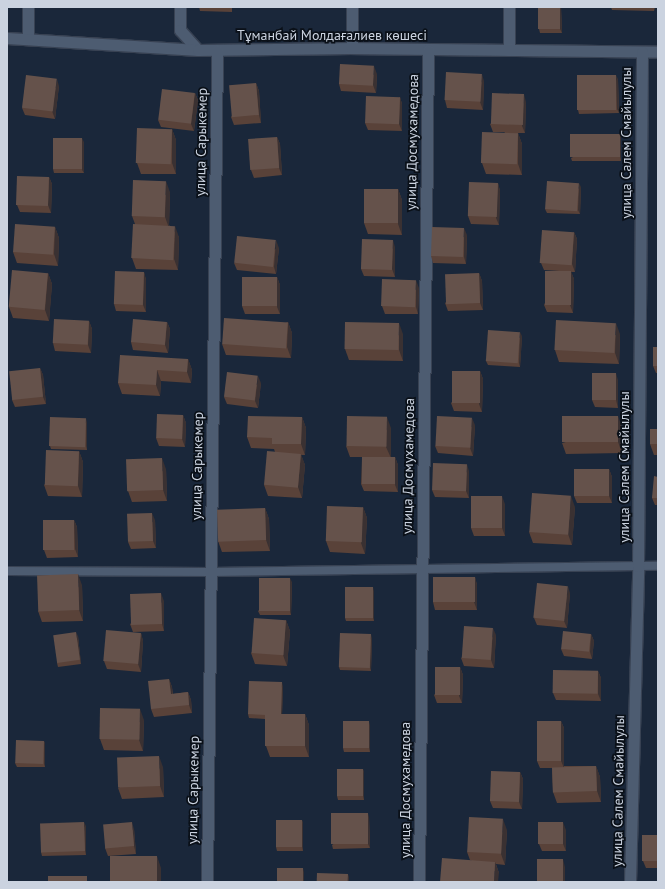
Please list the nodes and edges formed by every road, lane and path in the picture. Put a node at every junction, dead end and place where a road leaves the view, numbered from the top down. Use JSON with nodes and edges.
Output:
{"nodes":[{"id":1,"x":28,"y":7,"type":"edge"},
{"id":2,"x":180,"y":7,"type":"edge"},
{"id":3,"x":352,"y":7,"type":"edge"},
{"id":4,"x":509,"y":7,"type":"edge"},
{"id":5,"x":7,"y":38,"type":"edge"},
{"id":6,"x":28,"y":39,"type":"junction"},
{"id":7,"x":352,"y":48,"type":"junction"},
{"id":8,"x":198,"y":50,"type":"junction"},
{"id":9,"x":217,"y":50,"type":"junction"},
{"id":10,"x":428,"y":50,"type":"junction"},
{"id":11,"x":509,"y":50,"type":"junction"},
{"id":12,"x":642,"y":52,"type":"junction"},
{"id":13,"x":658,"y":52,"type":"edge"},
{"id":14,"x":638,"y":566,"type":"junction"},
{"id":15,"x":658,"y":566,"type":"edge"},
{"id":16,"x":421,"y":570,"type":"junction"},
{"id":17,"x":7,"y":571,"type":"edge"},
{"id":18,"x":211,"y":572,"type":"junction"},
{"id":19,"x":207,"y":882,"type":"edge"},
{"id":20,"x":419,"y":882,"type":"edge"},
{"id":21,"x":630,"y":882,"type":"edge"}],
"edges":[{"from":1,"to":6,"type":"street"},
{"from":2,"to":8,"type":"street"},
{"from":3,"to":7,"type":"street"},
{"from":4,"to":11,"type":"street"},
{"from":5,"to":6,"type":"street","name":"Тұманбай Молдағалиев көшесі"},
{"from":6,"to":8,"type":"street","name":"Тұманбай Молдағалиев көшесі"},
{"from":7,"to":9,"type":"street","name":"Тұманбай Молдағалиев көшесі"},
{"from":7,"to":10,"type":"street","name":"Тұманбай Молдағалиев көшесі"},
{"from":8,"to":9,"type":"street","name":"Тұманбай Молдағалиев көшесі"},
{"from":9,"to":18,"type":"street","name":"улица Сарыкемер"},
{"from":10,"to":11,"type":"street","name":"Тұманбай Молдағалиев көшесі"},
{"from":10,"to":16,"type":"street","name":"улица Досмухамедова"},
{"from":11,"to":12,"type":"street","name":"Тұманбай Молдағалиев көшесі"},
{"from":12,"to":13,"type":"street","name":"Тұманбай Молдағалиев көшесі"},
{"from":12,"to":14,"type":"street","name":"улица Салем Смайылулы"},
{"from":14,"to":15,"type":"lane"},
{"from":14,"to":16,"type":"lane"},
{"from":14,"to":21,"type":"street","name":"улица Салем Смайылулы"},
{"from":16,"to":18,"type":"lane"},
{"from":16,"to":20,"type":"street","name":"улица Досмухамедова"},
{"from":17,"to":18,"type":"lane"},
{"from":18,"to":19,"type":"street","name":"улица Сарыкемер"}]}
